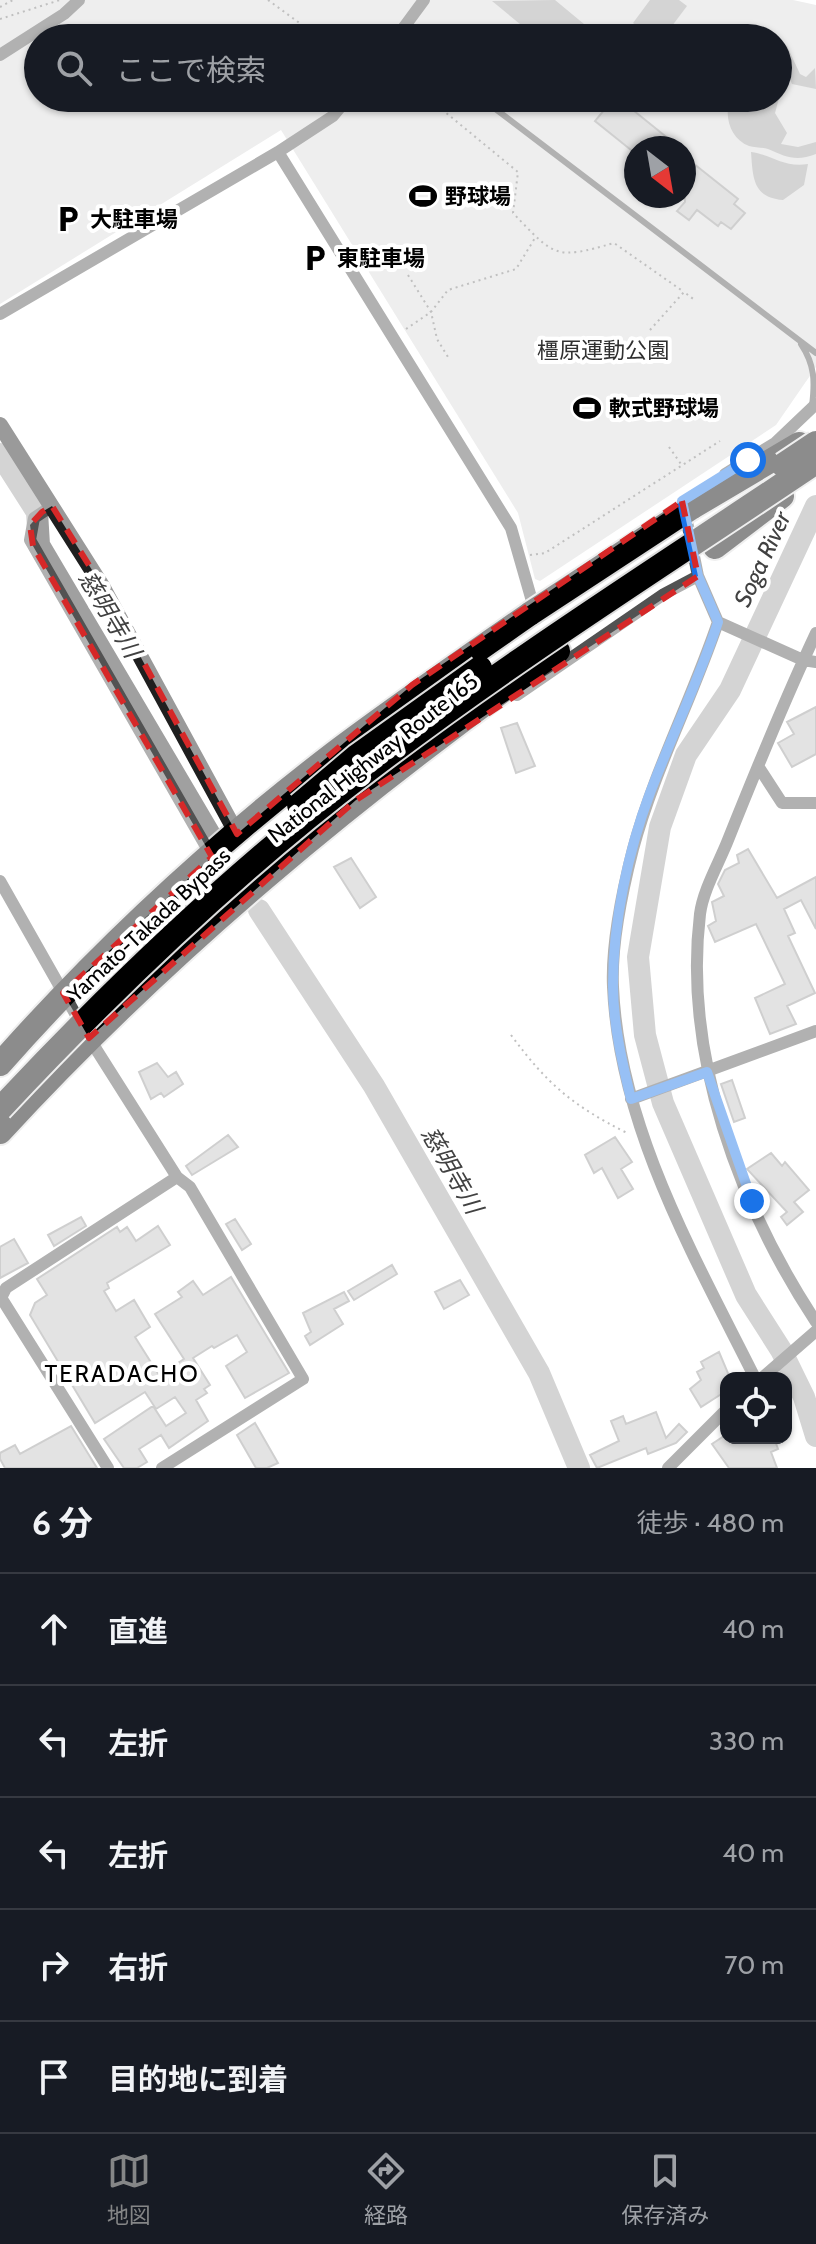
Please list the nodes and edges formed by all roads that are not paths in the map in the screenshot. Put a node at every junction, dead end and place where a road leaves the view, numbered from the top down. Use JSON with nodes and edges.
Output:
{"nodes":[{"id":1,"x":79,"y":0,"type":"edge"},
{"id":2,"x":424,"y":0,"type":"edge"},
{"id":3,"x":48,"y":24,"type":"edge"},
{"id":4,"x":407,"y":24,"type":"edge"},
{"id":5,"x":24,"y":40,"type":"edge"},
{"id":6,"x":0,"y":55,"type":"edge"},
{"id":7,"x":336,"y":112,"type":"edge"},
{"id":8,"x":499,"y":112,"type":"edge"},
{"id":9,"x":278,"y":152,"type":"junction"},
{"id":10,"x":0,"y":314,"type":"edge"},
{"id":11,"x":797,"y":338,"type":"junction"},
{"id":12,"x":816,"y":353,"type":"edge"},
{"id":13,"x":814,"y":416,"type":"edge"},
{"id":14,"x":0,"y":425,"type":"edge"},
{"id":15,"x":816,"y":443,"type":"edge"},
{"id":16,"x":816,"y":462,"type":"edge"},
{"id":17,"x":816,"y":471,"type":"edge"},
{"id":18,"x":682,"y":501,"type":"junction"},
{"id":19,"x":43,"y":512,"type":"junction"},
{"id":20,"x":698,"y":576,"type":"junction"},
{"id":21,"x":532,"y":607,"type":"junction"},
{"id":22,"x":721,"y":623,"type":"junction"},
{"id":23,"x":816,"y":633,"type":"edge"},
{"id":24,"x":805,"y":660,"type":"edge"},
{"id":25,"x":758,"y":766,"type":"junction"},
{"id":26,"x":356,"y":800,"type":"junction"},
{"id":27,"x":816,"y":803,"type":"edge"},
{"id":28,"x":237,"y":834,"type":"junction"},
{"id":29,"x":212,"y":857,"type":"junction"},
{"id":30,"x":0,"y":881,"type":"edge"},
{"id":31,"x":63,"y":993,"type":"junction"},
{"id":32,"x":816,"y":1031,"type":"edge"},
{"id":33,"x":89,"y":1038,"type":"junction"},
{"id":34,"x":0,"y":1064,"type":"edge"},
{"id":35,"x":700,"y":1074,"type":"junction"},
{"id":36,"x":0,"y":1086,"type":"edge"},
{"id":37,"x":631,"y":1099,"type":"junction"},
{"id":38,"x":0,"y":1109,"type":"edge"},
{"id":39,"x":0,"y":1132,"type":"edge"},
{"id":40,"x":177,"y":1177,"type":"junction"},
{"id":41,"x":1,"y":1299,"type":"edge"},
{"id":42,"x":816,"y":1322,"type":"edge"},
{"id":43,"x":812,"y":1335,"type":"edge"},
{"id":44,"x":752,"y":1372,"type":"edge"},
{"id":45,"x":769,"y":1372,"type":"edge"},
{"id":46,"x":720,"y":1416,"type":"edge"},
{"id":47,"x":108,"y":1468,"type":"edge"},
{"id":48,"x":162,"y":1468,"type":"edge"},
{"id":49,"x":668,"y":1468,"type":"edge"}],
"edges":[{"from":1,"to":3,"type":"street"},
{"from":2,"to":4,"type":"street"},
{"from":5,"to":6,"type":"street"},
{"from":7,"to":9,"type":"street"},
{"from":8,"to":11,"type":"lane"},
{"from":9,"to":10,"type":"street"},
{"from":9,"to":21,"type":"street"},
{"from":11,"to":12,"type":"lane"},
{"from":11,"to":13,"type":"lane"},
{"from":13,"to":18,"type":"street"},
{"from":13,"to":21,"type":"highway","name":"National Highway Route 165","bridge":true},
{"from":14,"to":19,"type":"street"},
{"from":15,"to":36,"type":"highway","name":"Yamato-Takada Bypass","bridge":true},
{"from":16,"to":38,"type":"highway","name":"Yamato-Takada Bypass","bridge":true},
{"from":17,"to":26,"type":"highway","name":"National Highway Route 165"},
{"from":18,"to":20,"type":"street"},
{"from":18,"to":21,"type":"street"},
{"from":19,"to":28,"type":"street"},
{"from":19,"to":29,"type":"street"},
{"from":20,"to":22,"type":"street"},
{"from":20,"to":26,"type":"street"},
{"from":21,"to":28,"type":"highway","name":"National Highway Route 165"},
{"from":22,"to":24,"type":"street"},
{"from":22,"to":37,"type":"street"},
{"from":23,"to":24,"type":"street"},
{"from":24,"to":25,"type":"street"},
{"from":25,"to":27,"type":"street"},
{"from":25,"to":35,"type":"street"},
{"from":26,"to":33,"type":"highway","name":"National Highway Route 165"},
{"from":28,"to":29,"type":"highway","name":"National Highway Route 165"},
{"from":29,"to":31,"type":"highway","name":"National Highway Route 165"},
{"from":30,"to":31,"type":"street"},
{"from":31,"to":33,"type":"street"},
{"from":31,"to":34,"type":"highway","name":"National Highway Route 165"},
{"from":32,"to":35,"type":"street"},
{"from":33,"to":39,"type":"highway","name":"National Highway Route 165"},
{"from":33,"to":40,"type":"street"},
{"from":35,"to":37,"type":"street"},
{"from":35,"to":42,"type":"street"},
{"from":37,"to":44,"type":"street"},
{"from":40,"to":41,"type":"street"},
{"from":40,"to":48,"type":"street"},
{"from":41,"to":47,"type":"street"},
{"from":43,"to":45,"type":"street"},
{"from":46,"to":49,"type":"street"}]}
